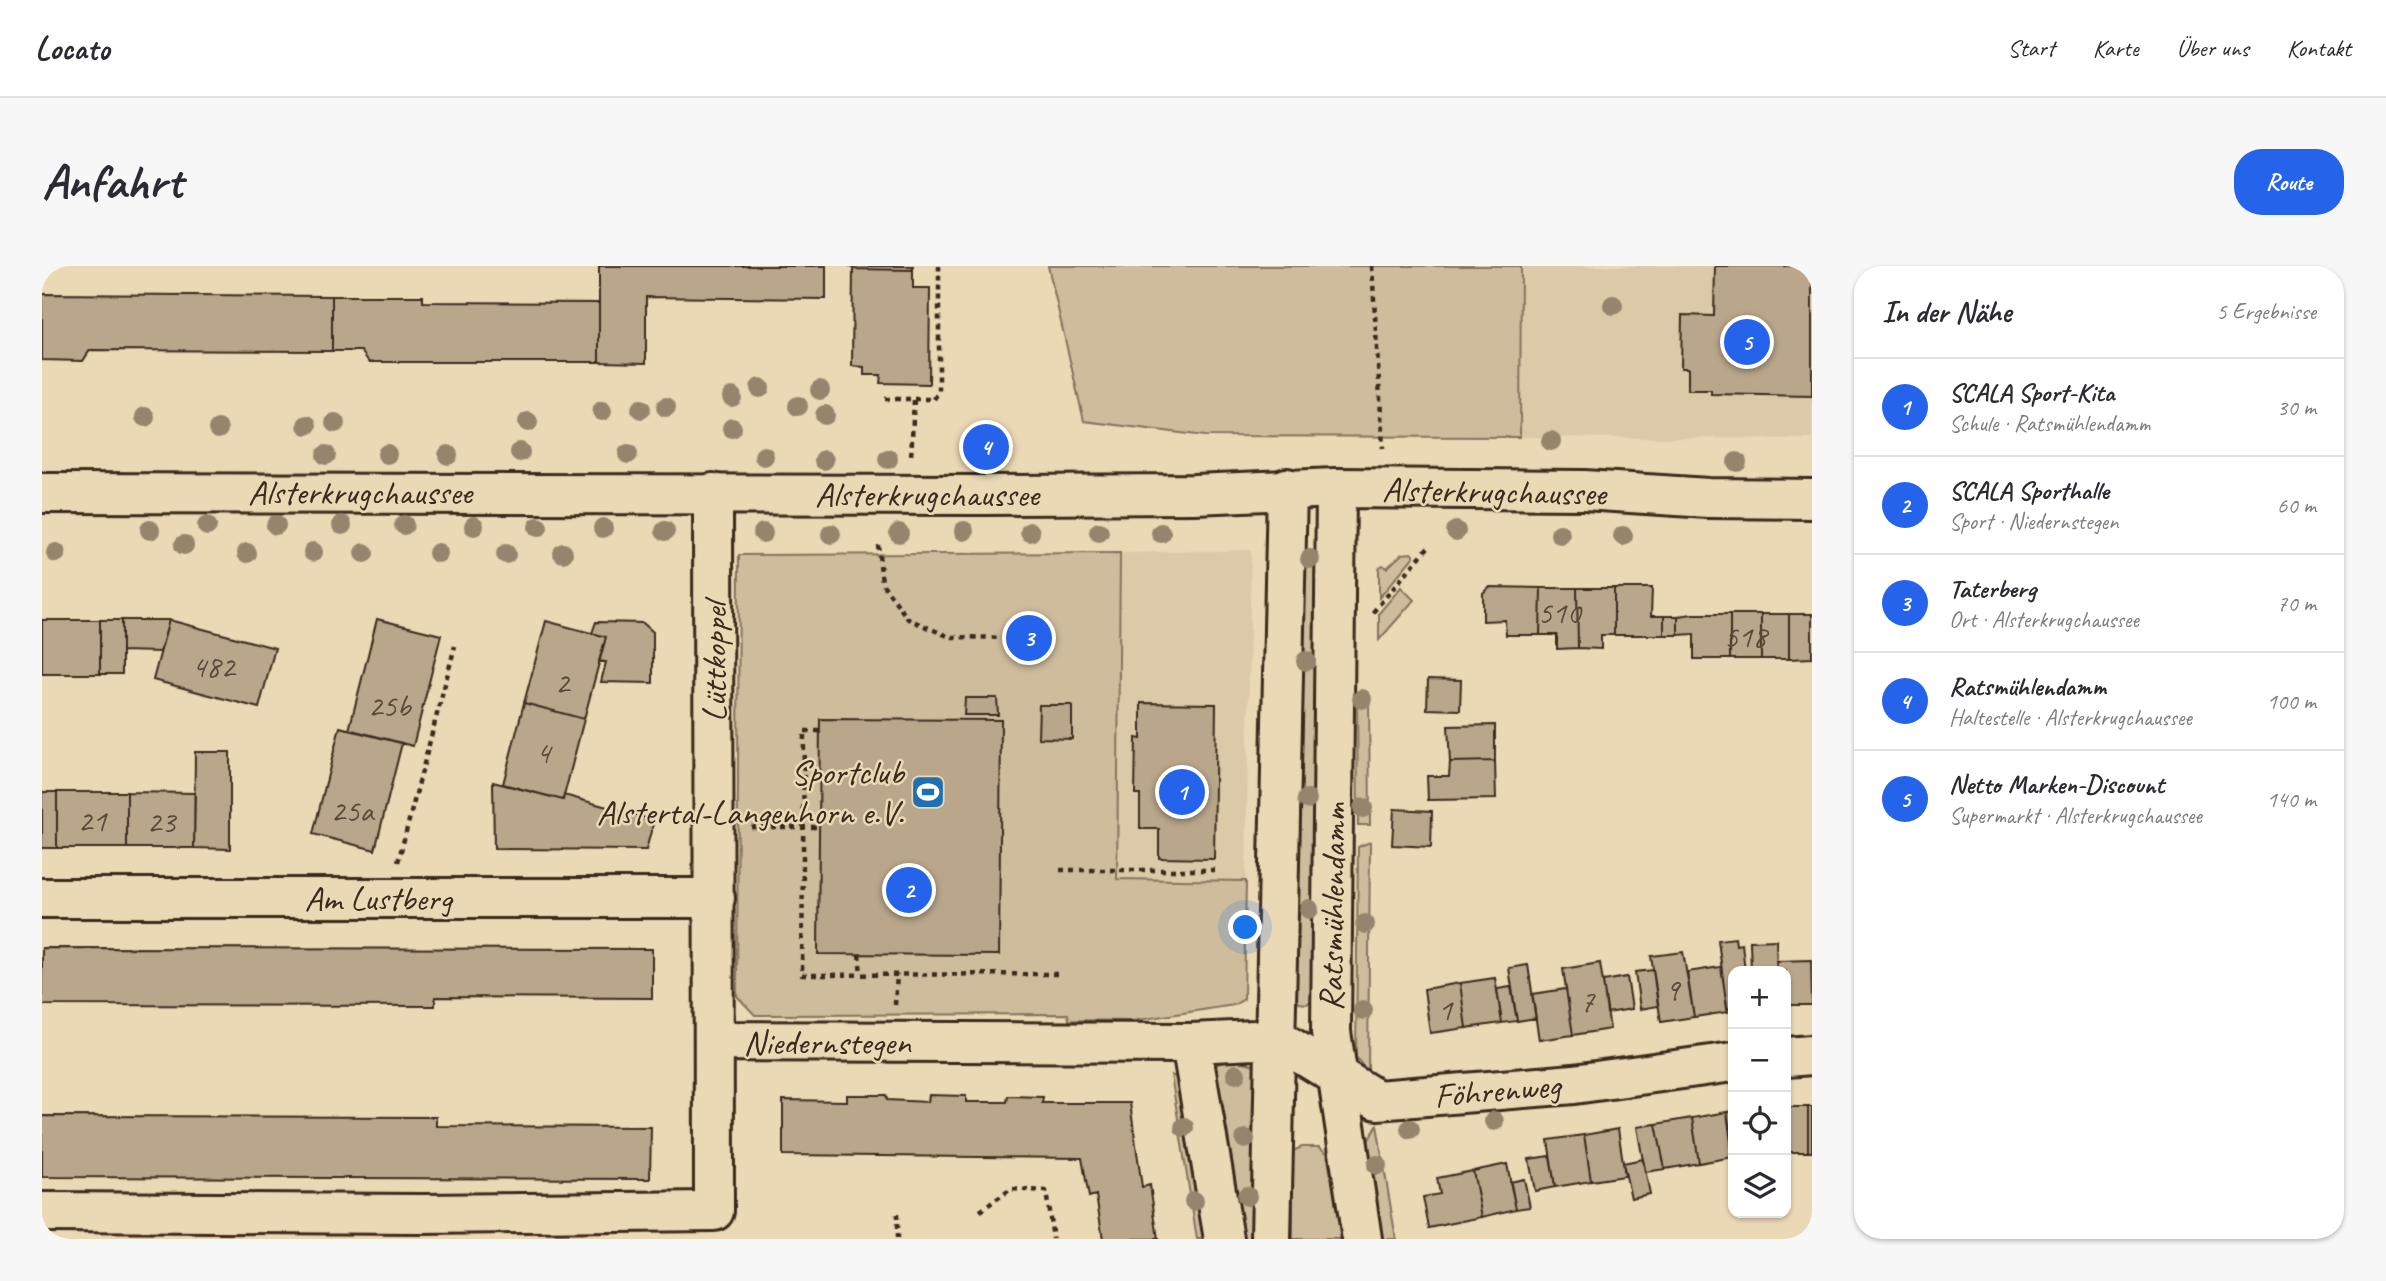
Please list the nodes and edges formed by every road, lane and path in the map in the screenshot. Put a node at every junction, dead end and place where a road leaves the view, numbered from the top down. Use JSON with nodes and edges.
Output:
{"nodes":[{"id":1,"x":939,"y":266,"type":"edge"},
{"id":2,"x":1372,"y":266,"type":"edge"},
{"id":3,"x":885,"y":399,"type":"dead end"},
{"id":4,"x":914,"y":399,"type":"junction"},
{"id":5,"x":1383,"y":447,"type":"dead end"},
{"id":6,"x":1287,"y":488,"type":"junction"},
{"id":7,"x":1336,"y":488,"type":"junction"},
{"id":8,"x":42,"y":493,"type":"edge"},
{"id":9,"x":713,"y":493,"type":"junction"},
{"id":10,"x":908,"y":494,"type":"junction"},
{"id":11,"x":1812,"y":499,"type":"edge"},
{"id":12,"x":878,"y":545,"type":"dead end"},
{"id":13,"x":1430,"y":545,"type":"dead end"},
{"id":14,"x":1019,"y":638,"type":"junction"},
{"id":15,"x":455,"y":646,"type":"dead end"},
{"id":16,"x":1334,"y":658,"type":"junction"},
{"id":17,"x":820,"y":731,"type":"dead end"},
{"id":18,"x":791,"y":827,"type":"dead end"},
{"id":19,"x":803,"y":827,"type":"junction"},
{"id":20,"x":820,"y":827,"type":"dead end"},
{"id":21,"x":1060,"y":870,"type":"dead end"},
{"id":22,"x":1216,"y":870,"type":"dead end"},
{"id":23,"x":42,"y":898,"type":"edge"},
{"id":24,"x":389,"y":898,"type":"junction"},
{"id":25,"x":715,"y":898,"type":"junction"},
{"id":26,"x":859,"y":954,"type":"dead end"},
{"id":27,"x":861,"y":974,"type":"junction"},
{"id":28,"x":1060,"y":974,"type":"dead end"},
{"id":29,"x":1277,"y":1039,"type":"junction"},
{"id":30,"x":714,"y":1041,"type":"junction"},
{"id":31,"x":1191,"y":1043,"type":"junction"},
{"id":32,"x":1812,"y":1055,"type":"edge"},
{"id":33,"x":1791,"y":1057,"type":"edge"},
{"id":34,"x":1728,"y":1063,"type":"edge"},
{"id":35,"x":1335,"y":1073,"type":"junction"},
{"id":36,"x":897,"y":1211,"type":"dead end"},
{"id":37,"x":980,"y":1211,"type":"dead end"},
{"id":38,"x":42,"y":1212,"type":"edge"},
{"id":39,"x":424,"y":1227,"type":"edge"},
{"id":40,"x":897,"y":1239,"type":"edge"},
{"id":41,"x":1053,"y":1239,"type":"edge"},
{"id":42,"x":1224,"y":1239,"type":"edge"},
{"id":43,"x":1271,"y":1239,"type":"edge"},
{"id":44,"x":1362,"y":1239,"type":"edge"}],
"edges":[{"from":1,"to":4,"type":"path"},
{"from":2,"to":5,"type":"path"},
{"from":3,"to":4,"type":"path"},
{"from":4,"to":10,"type":"path"},
{"from":6,"to":7,"type":"street","name":"Alsterkrugchaussee"},
{"from":6,"to":10,"type":"street","name":"Alsterkrugchaussee"},
{"from":6,"to":29,"type":"street","name":"Ratsmühlendamm"},
{"from":7,"to":11,"type":"street","name":"Alsterkrugchaussee"},
{"from":7,"to":16,"type":"street","name":"Ratsmühlendamm"},
{"from":8,"to":9,"type":"street","name":"Alsterkrugchaussee"},
{"from":9,"to":10,"type":"street","name":"Alsterkrugchaussee"},
{"from":9,"to":25,"type":"street","name":"Lüttkoppel"},
{"from":12,"to":14,"type":"path"},
{"from":13,"to":16,"type":"path"},
{"from":14,"to":14,"type":"path"},
{"from":15,"to":24,"type":"path"},
{"from":16,"to":35,"type":"street","name":"Ratsmühlendamm"},
{"from":17,"to":19,"type":"path"},
{"from":18,"to":19,"type":"path"},
{"from":19,"to":20,"type":"path"},
{"from":19,"to":27,"type":"path"},
{"from":21,"to":22,"type":"path"},
{"from":23,"to":24,"type":"street","name":"Am Lustberg"},
{"from":24,"to":25,"type":"street","name":"Am Lustberg"},
{"from":25,"to":30,"type":"street","name":"Lüttkoppel"},
{"from":26,"to":27,"type":"path"},
{"from":27,"to":28,"type":"path"},
{"from":29,"to":31,"type":"street","name":"Niedernstegen"},
{"from":29,"to":35,"type":"street","name":"Föhrenweg"},
{"from":29,"to":43,"type":"street","name":"Ratsmühlendamm"},
{"from":30,"to":31,"type":"street","name":"Niedernstegen"},
{"from":30,"to":39,"type":"street","name":"Niedernstegen"},
{"from":31,"to":42,"type":"street"},
{"from":32,"to":33,"type":"street"},
{"from":34,"to":35,"type":"street","name":"Föhrenweg"},
{"from":35,"to":44,"type":"street","name":"Ratsmühlendamm"},
{"from":36,"to":40,"type":"path"},
{"from":37,"to":41,"type":"path"},
{"from":38,"to":39,"type":"street","name":"Niedernstegen"}]}
